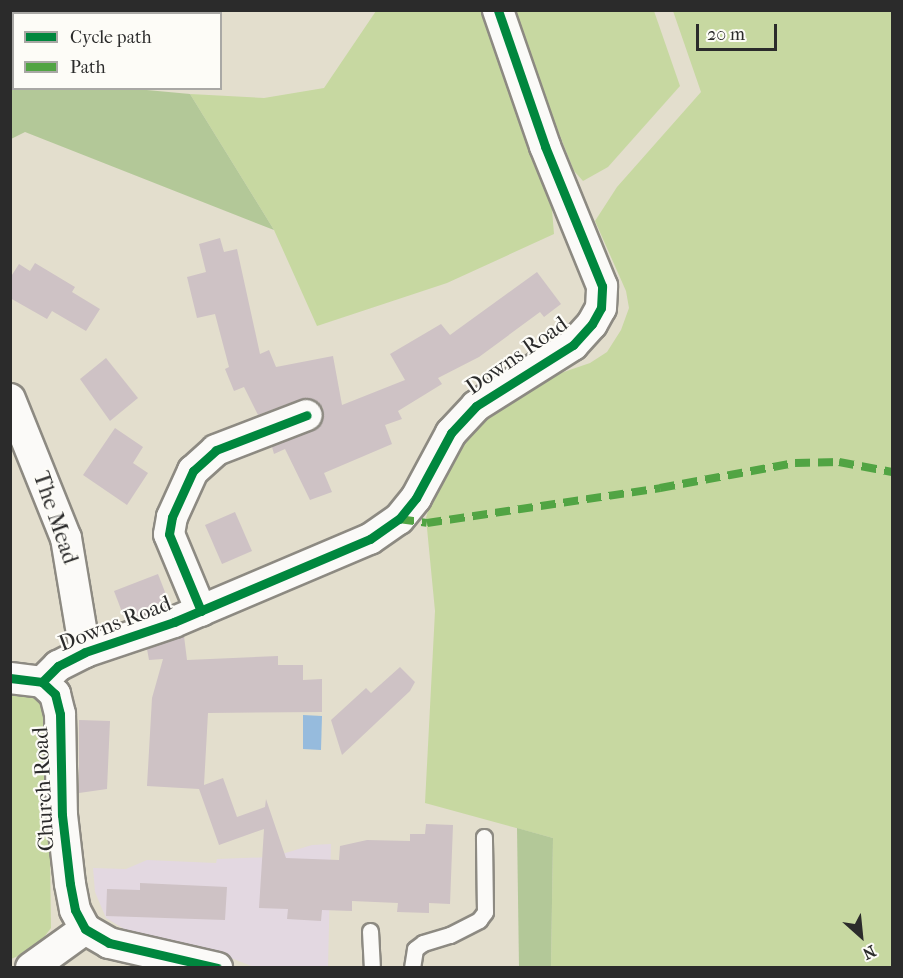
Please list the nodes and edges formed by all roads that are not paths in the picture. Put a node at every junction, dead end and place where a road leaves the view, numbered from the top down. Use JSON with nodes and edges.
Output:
{"nodes":[{"id":1,"x":498,"y":10,"type":"edge"},
{"id":2,"x":307,"y":415,"type":"dead end"},
{"id":3,"x":13,"y":416,"type":"edge"},
{"id":4,"x":201,"y":611,"type":"junction"},
{"id":5,"x":86,"y":652,"type":"junction"},
{"id":6,"x":10,"y":678,"type":"edge"},
{"id":7,"x":42,"y":682,"type":"junction"},
{"id":8,"x":484,"y":837,"type":"dead end"},
{"id":9,"x":85,"y":929,"type":"junction"},
{"id":10,"x":370,"y":932,"type":"dead end"},
{"id":11,"x":31,"y":968,"type":"edge"},
{"id":12,"x":217,"y":968,"type":"edge"},
{"id":13,"x":372,"y":968,"type":"edge"},
{"id":14,"x":412,"y":968,"type":"edge"}],
"edges":[{"from":1,"to":4,"type":"street","name":"Downs Road"},
{"from":2,"to":4,"type":"street"},
{"from":3,"to":5,"type":"street","name":"The Mead"},
{"from":4,"to":5,"type":"street","name":"Downs Road"},
{"from":5,"to":7,"type":"street","name":"Downs Road"},
{"from":6,"to":7,"type":"street"},
{"from":7,"to":9,"type":"street","name":"Church Road"},
{"from":8,"to":14,"type":"lane"},
{"from":9,"to":11,"type":"street"},
{"from":9,"to":12,"type":"street"},
{"from":10,"to":13,"type":"lane"}]}
